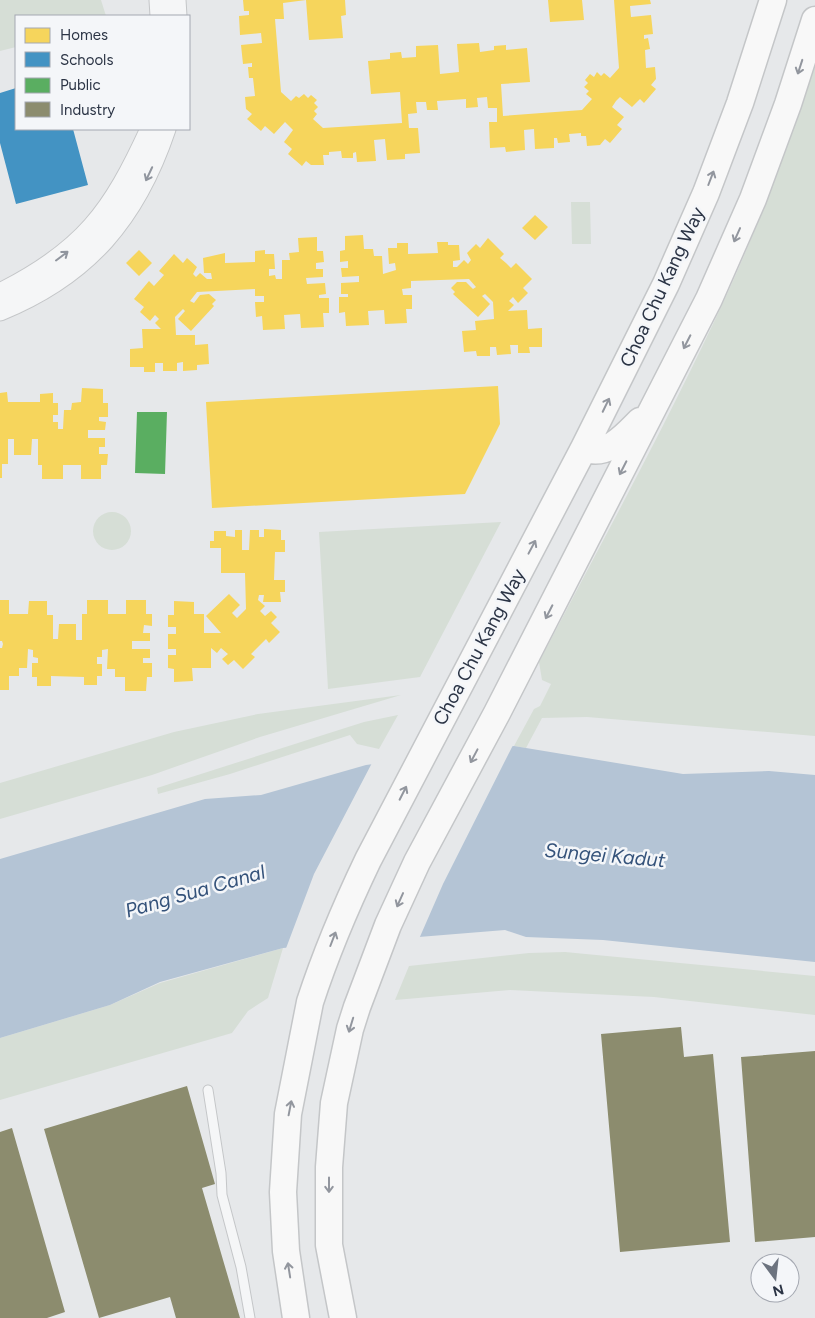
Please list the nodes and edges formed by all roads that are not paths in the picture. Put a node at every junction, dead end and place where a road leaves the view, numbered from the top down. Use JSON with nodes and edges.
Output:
{"nodes":[{"id":1,"x":159,"y":0,"type":"edge"},
{"id":2,"x":176,"y":0,"type":"edge"},
{"id":3,"x":773,"y":0,"type":"edge"},
{"id":4,"x":160,"y":15,"type":"edge"},
{"id":5,"x":178,"y":15,"type":"edge"},
{"id":6,"x":815,"y":20,"type":"edge"},
{"id":7,"x":150,"y":130,"type":"edge"},
{"id":8,"x":166,"y":130,"type":"edge"},
{"id":9,"x":0,"y":293,"type":"edge"},
{"id":10,"x":0,"y":311,"type":"edge"},
{"id":11,"x":654,"y":409,"type":"junction"},
{"id":12,"x":584,"y":448,"type":"junction"},
{"id":13,"x":208,"y":1090,"type":"dead end"},
{"id":14,"x":250,"y":1318,"type":"edge"},
{"id":15,"x":296,"y":1318,"type":"edge"},
{"id":16,"x":343,"y":1318,"type":"edge"}],
"edges":[{"from":1,"to":4,"type":"street"},
{"from":2,"to":5,"type":"street"},
{"from":12,"to":3,"type":"main road","name":"Choa Chu Kang Way","one_way":true},
{"from":6,"to":11,"type":"main road","one_way":true},
{"from":9,"to":7,"type":"street","one_way":true},
{"from":8,"to":10,"type":"street","one_way":true},
{"from":11,"to":12,"type":"main road"},
{"from":11,"to":16,"type":"main road","one_way":true},
{"from":15,"to":12,"type":"main road","name":"Choa Chu Kang Way","one_way":true},
{"from":13,"to":14,"type":"lane"}]}
